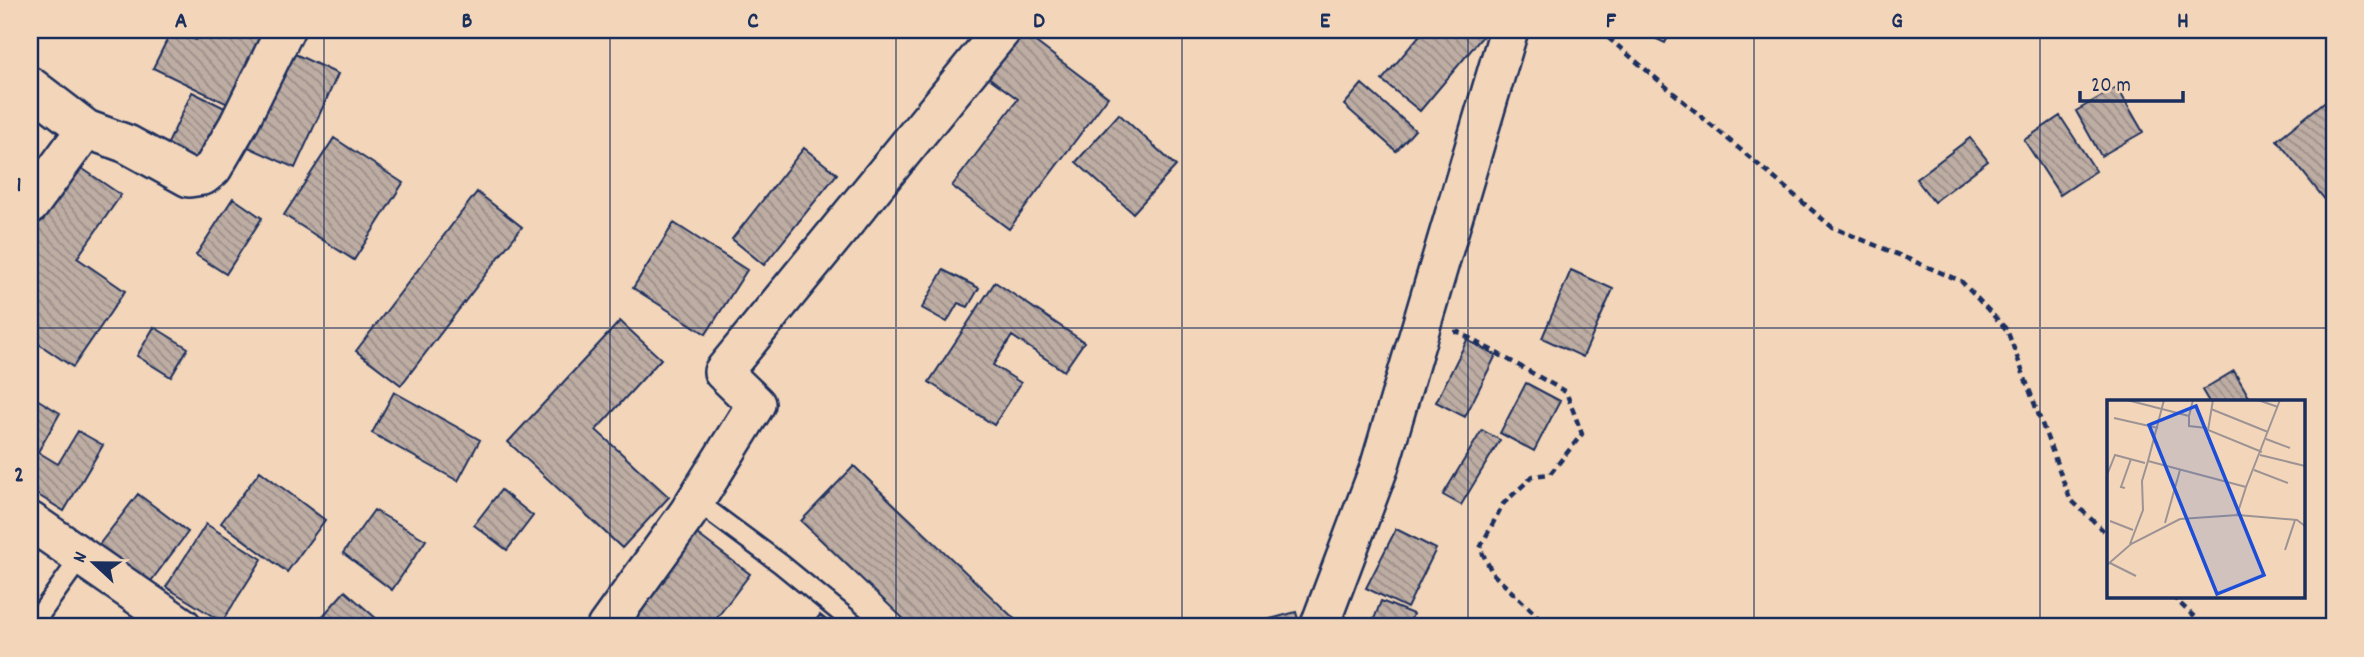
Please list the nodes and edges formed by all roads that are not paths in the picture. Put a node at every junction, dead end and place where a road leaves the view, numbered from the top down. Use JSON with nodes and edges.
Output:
{"nodes":[{"id":1,"x":285,"y":30,"type":"edge"},
{"id":2,"x":1002,"y":30,"type":"edge"},
{"id":3,"x":1506,"y":31,"type":"edge"},
{"id":4,"x":30,"y":86,"type":"edge"},
{"id":5,"x":86,"y":129,"type":"junction"},
{"id":6,"x":30,"y":205,"type":"edge"},
{"id":7,"x":696,"y":501,"type":"junction"},
{"id":8,"x":30,"y":521,"type":"edge"},
{"id":9,"x":80,"y":557,"type":"junction"},
{"id":10,"x":32,"y":627,"type":"edge"},
{"id":11,"x":183,"y":627,"type":"edge"},
{"id":12,"x":606,"y":627,"type":"edge"},
{"id":13,"x":858,"y":627,"type":"edge"},
{"id":14,"x":1319,"y":627,"type":"edge"}],
"edges":[{"from":1,"to":5,"type":"street"},
{"from":2,"to":7,"type":"street"},
{"from":3,"to":14,"type":"street"},
{"from":4,"to":5,"type":"street"},
{"from":5,"to":6,"type":"street"},
{"from":7,"to":12,"type":"street"},
{"from":7,"to":13,"type":"lane"},
{"from":8,"to":9,"type":"street"},
{"from":9,"to":10,"type":"lane"},
{"from":9,"to":11,"type":"street"}]}
